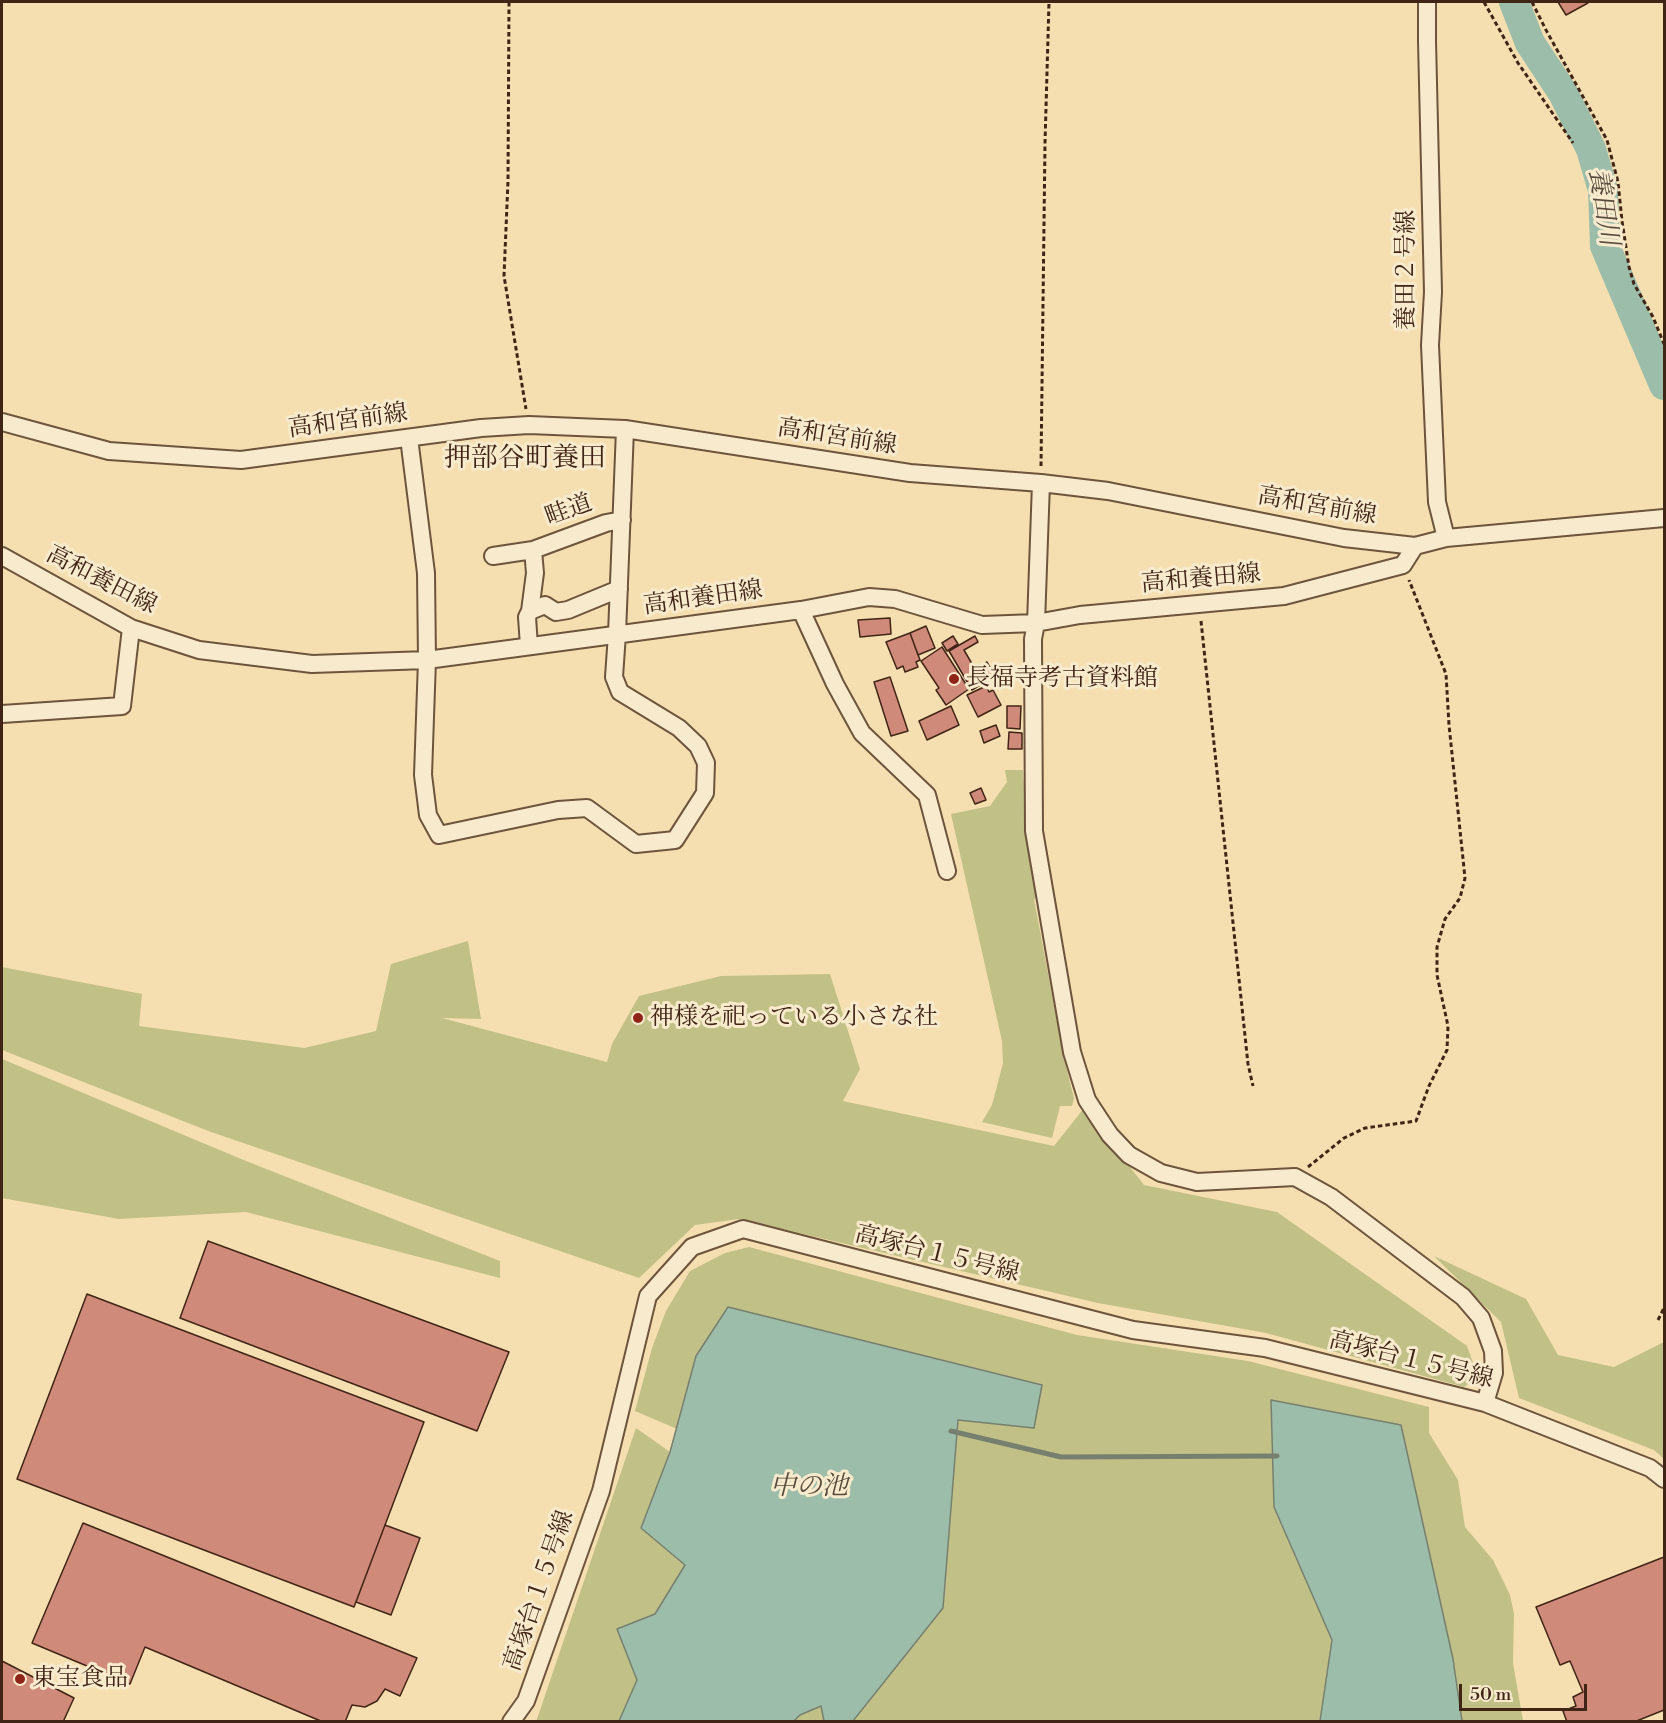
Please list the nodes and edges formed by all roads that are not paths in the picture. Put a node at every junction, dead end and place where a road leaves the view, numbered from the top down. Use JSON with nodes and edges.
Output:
{"nodes":[{"id":1,"x":1427,"y":2,"type":"edge"},
{"id":2,"x":2,"y":422,"type":"edge"},
{"id":3,"x":626,"y":429,"type":"junction"},
{"id":4,"x":409,"y":438,"type":"junction"},
{"id":5,"x":1041,"y":483,"type":"junction"},
{"id":6,"x":1665,"y":518,"type":"edge"},
{"id":7,"x":622,"y":520,"type":"junction"},
{"id":8,"x":1446,"y":538,"type":"junction"},
{"id":9,"x":1415,"y":546,"type":"junction"},
{"id":10,"x":532,"y":550,"type":"junction"},
{"id":11,"x":2,"y":556,"type":"edge"},
{"id":12,"x":493,"y":556,"type":"dead end"},
{"id":13,"x":619,"y":589,"type":"junction"},
{"id":14,"x":538,"y":608,"type":"junction"},
{"id":15,"x":801,"y":610,"type":"junction"},
{"id":16,"x":1036,"y":623,"type":"junction"},
{"id":17,"x":131,"y":628,"type":"junction"},
{"id":18,"x":617,"y":634,"type":"junction"},
{"id":19,"x":529,"y":646,"type":"junction"},
{"id":20,"x":427,"y":660,"type":"junction"},
{"id":21,"x":2,"y":714,"type":"edge"},
{"id":22,"x":947,"y":871,"type":"dead end"},
{"id":23,"x":1485,"y":1403,"type":"junction"},
{"id":24,"x":1665,"y":1479,"type":"edge"},
{"id":25,"x":511,"y":1722,"type":"edge"}],
"edges":[{"from":1,"to":8,"type":"street","name":"養田２号線"},
{"from":2,"to":4,"type":"street","name":"高和宮前線"},
{"from":3,"to":4,"type":"street","name":"高和宮前線"},
{"from":3,"to":5,"type":"street","name":"高和宮前線"},
{"from":3,"to":7,"type":"street"},
{"from":4,"to":20,"type":"street"},
{"from":5,"to":9,"type":"street","name":"高和宮前線"},
{"from":5,"to":16,"type":"street"},
{"from":6,"to":8,"type":"street","name":"高和宮前線"},
{"from":7,"to":10,"type":"street","name":"畦道"},
{"from":7,"to":13,"type":"street"},
{"from":8,"to":9,"type":"street","name":"高和宮前線"},
{"from":9,"to":16,"type":"street","name":"高和養田線"},
{"from":10,"to":12,"type":"street","name":"畦道"},
{"from":10,"to":14,"type":"street","name":"畦道"},
{"from":11,"to":17,"type":"street","name":"高和養田線"},
{"from":13,"to":14,"type":"street"},
{"from":13,"to":18,"type":"street"},
{"from":14,"to":19,"type":"street","name":"畦道"},
{"from":15,"to":16,"type":"street","name":"高和養田線"},
{"from":15,"to":18,"type":"street","name":"高和養田線"},
{"from":15,"to":22,"type":"street"},
{"from":16,"to":23,"type":"street"},
{"from":17,"to":20,"type":"street","name":"高和養田線"},
{"from":17,"to":21,"type":"street"},
{"from":18,"to":19,"type":"street","name":"高和養田線"},
{"from":18,"to":20,"type":"street"},
{"from":19,"to":20,"type":"street","name":"高和養田線"},
{"from":23,"to":24,"type":"street","name":"高塚台１５号線"},
{"from":23,"to":25,"type":"street","name":"高塚台１５号線"}]}
